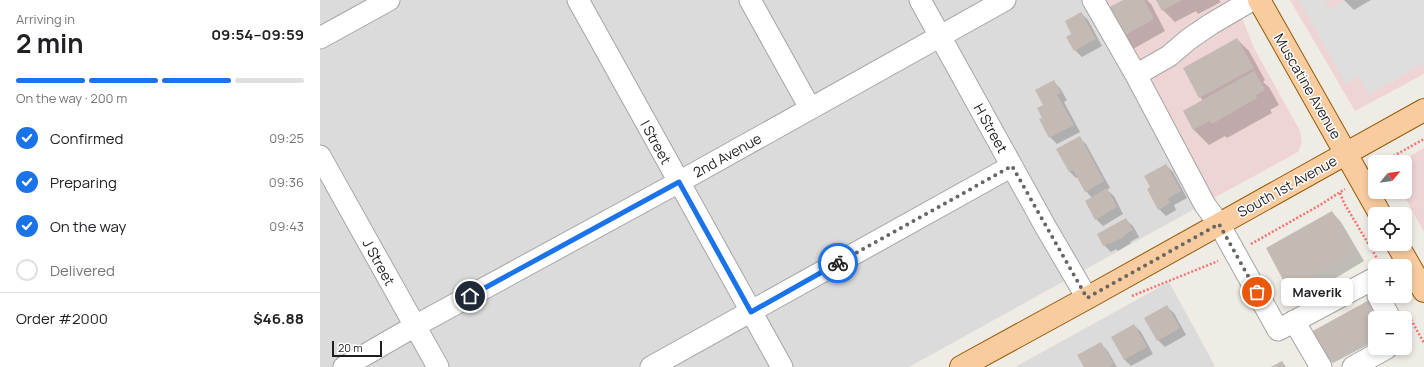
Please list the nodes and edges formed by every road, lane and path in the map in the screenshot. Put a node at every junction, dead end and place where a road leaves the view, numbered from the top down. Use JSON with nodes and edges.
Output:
{"nodes":[{"id":1,"x":389,"y":0,"type":"edge"},
{"id":2,"x":578,"y":0,"type":"edge"},
{"id":3,"x":750,"y":0,"type":"edge"},
{"id":4,"x":920,"y":0,"type":"edge"},
{"id":5,"x":1005,"y":0,"type":"edge"},
{"id":6,"x":1093,"y":0,"type":"edge"},
{"id":7,"x":1252,"y":0,"type":"edge"},
{"id":8,"x":1259,"y":0,"type":"edge"},
{"id":9,"x":940,"y":36,"type":"junction"},
{"id":10,"x":320,"y":38,"type":"edge"},
{"id":11,"x":1136,"y":76,"type":"junction"},
{"id":12,"x":810,"y":108,"type":"junction"},
{"id":13,"x":1424,"y":110,"type":"edge"},
{"id":14,"x":1424,"y":139,"type":"edge"},
{"id":15,"x":1346,"y":153,"type":"junction"},
{"id":16,"x":1395,"y":155,"type":"edge"},
{"id":17,"x":320,"y":156,"type":"edge"},
{"id":18,"x":1012,"y":166,"type":"junction"},
{"id":19,"x":679,"y":182,"type":"junction"},
{"id":20,"x":1376,"y":207,"type":"edge"},
{"id":21,"x":1219,"y":224,"type":"junction"},
{"id":22,"x":1235,"y":253,"type":"junction"},
{"id":23,"x":1400,"y":257,"type":"edge"},
{"id":24,"x":1368,"y":262,"type":"edge"},
{"id":25,"x":1368,"y":286,"type":"edge"},
{"id":26,"x":1424,"y":291,"type":"edge"},
{"id":27,"x":1130,"y":297,"type":"dead end"},
{"id":28,"x":1087,"y":298,"type":"junction"},
{"id":29,"x":751,"y":312,"type":"junction"},
{"id":30,"x":1294,"y":321,"type":"junction"},
{"id":31,"x":415,"y":326,"type":"junction"},
{"id":32,"x":1412,"y":330,"type":"edge"},
{"id":33,"x":1424,"y":343,"type":"edge"},
{"id":34,"x":1374,"y":355,"type":"edge"},
{"id":35,"x":344,"y":367,"type":"edge"},
{"id":36,"x":438,"y":367,"type":"edge"},
{"id":37,"x":651,"y":367,"type":"edge"},
{"id":38,"x":782,"y":367,"type":"edge"},
{"id":39,"x":961,"y":367,"type":"edge"},
{"id":40,"x":1321,"y":367,"type":"edge"},
{"id":41,"x":1353,"y":367,"type":"edge"}],
"edges":[{"from":1,"to":10,"type":"street"},
{"from":2,"to":19,"type":"street","name":"I Street"},
{"from":3,"to":12,"type":"street"},
{"from":4,"to":9,"type":"street","name":"H Street"},
{"from":5,"to":9,"type":"street","name":"2nd Avenue"},
{"from":6,"to":11,"type":"street"},
{"from":7,"to":11,"type":"street"},
{"from":8,"to":15,"type":"main road","name":"Muscatine Avenue"},
{"from":9,"to":12,"type":"street","name":"2nd Avenue"},
{"from":9,"to":18,"type":"street","name":"H Street"},
{"from":11,"to":21,"type":"street"},
{"from":12,"to":19,"type":"street","name":"2nd Avenue"},
{"from":13,"to":15,"type":"main road","name":"South 1st Avenue"},
{"from":14,"to":16,"type":"path"},
{"from":15,"to":20,"type":"main road","name":"Muscatine Avenue"},
{"from":15,"to":21,"type":"main road","name":"South 1st Avenue"},
{"from":17,"to":31,"type":"street","name":"J Street"},
{"from":18,"to":28,"type":"street","name":"H Street"},
{"from":18,"to":29,"type":"street"},
{"from":19,"to":29,"type":"street","name":"I Street"},
{"from":19,"to":31,"type":"street","name":"2nd Avenue"},
{"from":21,"to":22,"type":"street"},
{"from":21,"to":28,"type":"main road","name":"South 1st Avenue"},
{"from":22,"to":24,"type":"path"},
{"from":22,"to":27,"type":"path"},
{"from":22,"to":30,"type":"street"},
{"from":23,"to":26,"type":"main road"},
{"from":25,"to":30,"type":"street"},
{"from":28,"to":39,"type":"main road","name":"South 1st Avenue"},
{"from":29,"to":37,"type":"street"},
{"from":29,"to":38,"type":"street","name":"I Street"},
{"from":30,"to":40,"type":"street"},
{"from":31,"to":35,"type":"street","name":"2nd Avenue"},
{"from":31,"to":36,"type":"street","name":"J Street"},
{"from":32,"to":33,"type":"path"},
{"from":34,"to":41,"type":"street"}]}
